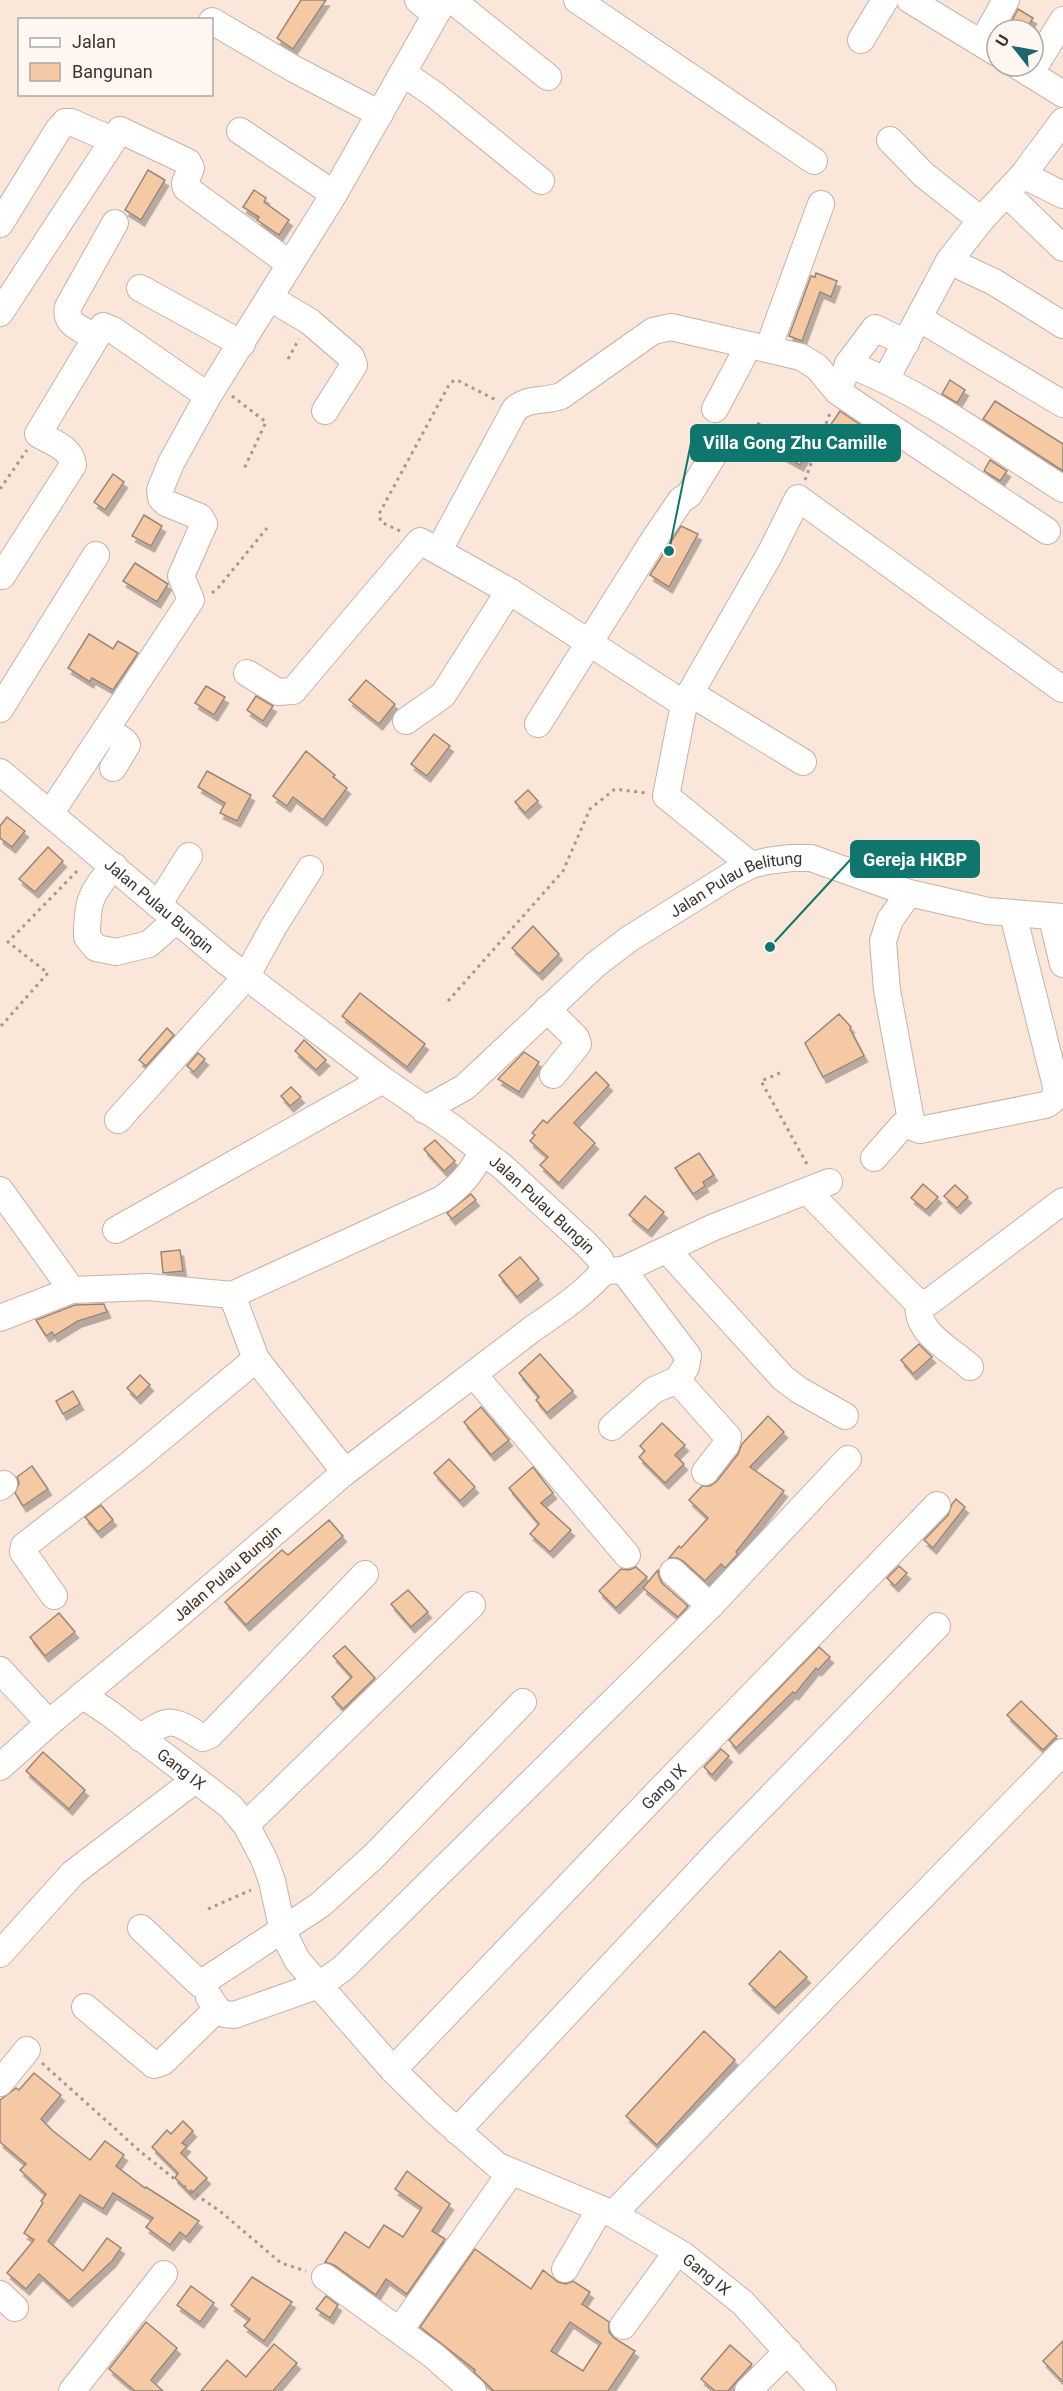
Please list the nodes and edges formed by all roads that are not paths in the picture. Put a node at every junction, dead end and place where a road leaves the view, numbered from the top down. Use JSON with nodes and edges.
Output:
{"nodes":[{"id":1,"x":577,"y":0,"type":"edge"},
{"id":2,"x":885,"y":0,"type":"edge"},
{"id":3,"x":910,"y":0,"type":"edge"},
{"id":4,"x":1006,"y":0,"type":"edge"},
{"id":5,"x":437,"y":3,"type":"edge"},
{"id":6,"x":1000,"y":18,"type":"edge"},
{"id":7,"x":1063,"y":20,"type":"edge"},
{"id":8,"x":213,"y":22,"type":"edge"},
{"id":9,"x":861,"y":40,"type":"dead end"},
{"id":10,"x":1045,"y":43,"type":"edge"},
{"id":11,"x":985,"y":46,"type":"edge"},
{"id":12,"x":403,"y":73,"type":"junction"},
{"id":13,"x":548,"y":77,"type":"dead end"},
{"id":14,"x":1037,"y":78,"type":"edge"},
{"id":15,"x":1063,"y":94,"type":"edge"},
{"id":16,"x":380,"y":114,"type":"junction"},
{"id":17,"x":1063,"y":121,"type":"edge"},
{"id":18,"x":240,"y":131,"type":"dead end"},
{"id":19,"x":112,"y":140,"type":"junction"},
{"id":20,"x":890,"y":140,"type":"dead end"},
{"id":21,"x":814,"y":161,"type":"dead end"},
{"id":22,"x":541,"y":181,"type":"dead end"},
{"id":23,"x":1015,"y":184,"type":"junction"},
{"id":24,"x":334,"y":194,"type":"junction"},
{"id":25,"x":1063,"y":195,"type":"edge"},
{"id":26,"x":821,"y":204,"type":"dead end"},
{"id":27,"x":981,"y":220,"type":"junction"},
{"id":28,"x":115,"y":223,"type":"dead end"},
{"id":29,"x":0,"y":224,"type":"edge"},
{"id":30,"x":1063,"y":248,"type":"edge"},
{"id":31,"x":949,"y":261,"type":"junction"},
{"id":32,"x":290,"y":264,"type":"junction"},
{"id":33,"x":140,"y":288,"type":"dead end"},
{"id":34,"x":270,"y":298,"type":"junction"},
{"id":35,"x":0,"y":313,"type":"edge"},
{"id":36,"x":920,"y":319,"type":"junction"},
{"id":37,"x":1063,"y":325,"type":"edge"},
{"id":38,"x":96,"y":337,"type":"junction"},
{"id":39,"x":906,"y":343,"type":"junction"},
{"id":40,"x":242,"y":344,"type":"junction"},
{"id":41,"x":758,"y":347,"type":"junction"},
{"id":42,"x":848,"y":364,"type":"junction"},
{"id":43,"x":886,"y":379,"type":"junction"},
{"id":44,"x":212,"y":390,"type":"junction"},
{"id":45,"x":838,"y":392,"type":"junction"},
{"id":46,"x":1063,"y":404,"type":"edge"},
{"id":47,"x":715,"y":409,"type":"dead end"},
{"id":48,"x":325,"y":411,"type":"dead end"},
{"id":49,"x":716,"y":451,"type":"dead end"},
{"id":50,"x":1063,"y":489,"type":"edge"},
{"id":51,"x":1047,"y":531,"type":"dead end"},
{"id":52,"x":430,"y":545,"type":"junction"},
{"id":53,"x":96,"y":555,"type":"dead end"},
{"id":54,"x":2,"y":576,"type":"dead end"},
{"id":55,"x":509,"y":591,"type":"junction"},
{"id":56,"x":588,"y":643,"type":"junction"},
{"id":57,"x":247,"y":673,"type":"dead end"},
{"id":58,"x":1062,"y":689,"type":"edge"},
{"id":59,"x":687,"y":698,"type":"junction"},
{"id":60,"x":0,"y":709,"type":"edge"},
{"id":61,"x":406,"y":721,"type":"dead end"},
{"id":62,"x":538,"y":724,"type":"dead end"},
{"id":63,"x":106,"y":729,"type":"junction"},
{"id":64,"x":803,"y":762,"type":"dead end"},
{"id":65,"x":113,"y":768,"type":"dead end"},
{"id":66,"x":3,"y":781,"type":"edge"},
{"id":67,"x":50,"y":814,"type":"junction"},
{"id":68,"x":189,"y":856,"type":"dead end"},
{"id":69,"x":105,"y":859,"type":"junction"},
{"id":70,"x":751,"y":865,"type":"junction"},
{"id":71,"x":310,"y":869,"type":"dead end"},
{"id":72,"x":909,"y":893,"type":"junction"},
{"id":73,"x":167,"y":913,"type":"junction"},
{"id":74,"x":1013,"y":915,"type":"junction"},
{"id":75,"x":1058,"y":917,"type":"edge"},
{"id":76,"x":1063,"y":964,"type":"edge"},
{"id":77,"x":246,"y":977,"type":"junction"},
{"id":78,"x":559,"y":1021,"type":"junction"},
{"id":79,"x":553,"y":1075,"type":"dead end"},
{"id":80,"x":383,"y":1080,"type":"junction"},
{"id":81,"x":465,"y":1087,"type":"junction"},
{"id":82,"x":424,"y":1110,"type":"junction"},
{"id":83,"x":118,"y":1120,"type":"dead end"},
{"id":84,"x":911,"y":1120,"type":"junction"},
{"id":85,"x":453,"y":1128,"type":"junction"},
{"id":86,"x":491,"y":1158,"type":"junction"},
{"id":87,"x":874,"y":1158,"type":"dead end"},
{"id":88,"x":0,"y":1190,"type":"edge"},
{"id":89,"x":1063,"y":1201,"type":"edge"},
{"id":90,"x":116,"y":1230,"type":"dead end"},
{"id":91,"x":666,"y":1250,"type":"junction"},
{"id":92,"x":614,"y":1270,"type":"junction"},
{"id":93,"x":72,"y":1290,"type":"junction"},
{"id":94,"x":232,"y":1295,"type":"junction"},
{"id":95,"x":919,"y":1302,"type":"junction"},
{"id":96,"x":0,"y":1318,"type":"edge"},
{"id":97,"x":256,"y":1359,"type":"junction"},
{"id":98,"x":970,"y":1367,"type":"dead end"},
{"id":99,"x":474,"y":1375,"type":"junction"},
{"id":100,"x":677,"y":1380,"type":"junction"},
{"id":101,"x":844,"y":1416,"type":"dead end"},
{"id":102,"x":612,"y":1427,"type":"dead end"},
{"id":103,"x":848,"y":1459,"type":"dead end"},
{"id":104,"x":345,"y":1472,"type":"junction"},
{"id":105,"x":705,"y":1472,"type":"dead end"},
{"id":106,"x":937,"y":1505,"type":"dead end"},
{"id":107,"x":627,"y":1555,"type":"dead end"},
{"id":108,"x":673,"y":1572,"type":"dead end"},
{"id":109,"x":365,"y":1574,"type":"dead end"},
{"id":110,"x":54,"y":1596,"type":"dead end"},
{"id":111,"x":472,"y":1605,"type":"dead end"},
{"id":112,"x":710,"y":1606,"type":"junction"},
{"id":113,"x":937,"y":1626,"type":"dead end"},
{"id":114,"x":0,"y":1670,"type":"edge"},
{"id":115,"x":82,"y":1695,"type":"junction"},
{"id":116,"x":523,"y":1702,"type":"dead end"},
{"id":117,"x":49,"y":1723,"type":"junction"},
{"id":118,"x":140,"y":1738,"type":"junction"},
{"id":119,"x":1063,"y":1752,"type":"edge"},
{"id":120,"x":1,"y":1764,"type":"edge"},
{"id":121,"x":195,"y":1780,"type":"junction"},
{"id":122,"x":246,"y":1826,"type":"junction"},
{"id":123,"x":141,"y":1928,"type":"dead end"},
{"id":124,"x":282,"y":1932,"type":"junction"},
{"id":125,"x":0,"y":1953,"type":"edge"},
{"id":126,"x":200,"y":1984,"type":"junction"},
{"id":127,"x":319,"y":1985,"type":"junction"},
{"id":128,"x":85,"y":2007,"type":"dead end"},
{"id":129,"x":217,"y":2009,"type":"junction"},
{"id":130,"x":27,"y":2050,"type":"road end"},
{"id":131,"x":393,"y":2070,"type":"junction"},
{"id":132,"x":0,"y":2083,"type":"edge"},
{"id":133,"x":457,"y":2131,"type":"junction"},
{"id":134,"x":511,"y":2172,"type":"junction"},
{"id":135,"x":607,"y":2212,"type":"junction"},
{"id":136,"x":677,"y":2252,"type":"junction"},
{"id":137,"x":565,"y":2269,"type":"dead end"},
{"id":138,"x":164,"y":2274,"type":"dead end"},
{"id":139,"x":325,"y":2277,"type":"road end"},
{"id":140,"x":623,"y":2326,"type":"dead end"},
{"id":141,"x":400,"y":2330,"type":"junction"},
{"id":142,"x":788,"y":2351,"type":"junction"},
{"id":143,"x":72,"y":2391,"type":"edge"},
{"id":144,"x":473,"y":2391,"type":"edge"},
{"id":145,"x":748,"y":2391,"type":"edge"},
{"id":146,"x":823,"y":2391,"type":"edge"}],
"edges":[{"from":1,"to":21,"type":"street"},
{"from":2,"to":9,"type":"street"},
{"from":3,"to":11,"type":"street"},
{"from":4,"to":6,"type":"street"},
{"from":5,"to":12,"type":"street"},
{"from":5,"to":13,"type":"street"},
{"from":7,"to":10,"type":"street"},
{"from":8,"to":16,"type":"street"},
{"from":12,"to":16,"type":"street"},
{"from":12,"to":22,"type":"street"},
{"from":14,"to":15,"type":"street"},
{"from":16,"to":24,"type":"street"},
{"from":17,"to":23,"type":"street"},
{"from":18,"to":24,"type":"street"},
{"from":19,"to":29,"type":"street"},
{"from":19,"to":32,"type":"street"},
{"from":19,"to":35,"type":"street"},
{"from":20,"to":27,"type":"street"},
{"from":23,"to":25,"type":"street"},
{"from":23,"to":27,"type":"street"},
{"from":23,"to":30,"type":"street"},
{"from":24,"to":32,"type":"street"},
{"from":26,"to":41,"type":"street"},
{"from":27,"to":31,"type":"street"},
{"from":28,"to":38,"type":"street"},
{"from":31,"to":36,"type":"street"},
{"from":31,"to":37,"type":"street"},
{"from":32,"to":34,"type":"street"},
{"from":33,"to":40,"type":"street"},
{"from":34,"to":40,"type":"street"},
{"from":34,"to":48,"type":"street"},
{"from":36,"to":39,"type":"street"},
{"from":36,"to":46,"type":"street"},
{"from":38,"to":44,"type":"street"},
{"from":38,"to":54,"type":"street"},
{"from":39,"to":42,"type":"street"},
{"from":39,"to":43,"type":"street"},
{"from":40,"to":44,"type":"street"},
{"from":41,"to":45,"type":"street"},
{"from":41,"to":47,"type":"street"},
{"from":41,"to":52,"type":"street"},
{"from":42,"to":43,"type":"street"},
{"from":42,"to":45,"type":"street"},
{"from":43,"to":50,"type":"street"},
{"from":44,"to":63,"type":"street"},
{"from":45,"to":51,"type":"street"},
{"from":49,"to":56,"type":"street"},
{"from":52,"to":55,"type":"street"},
{"from":52,"to":57,"type":"street"},
{"from":53,"to":60,"type":"street"},
{"from":55,"to":56,"type":"street"},
{"from":55,"to":61,"type":"street"},
{"from":56,"to":59,"type":"street"},
{"from":56,"to":62,"type":"street"},
{"from":58,"to":59,"type":"street"},
{"from":59,"to":64,"type":"street"},
{"from":59,"to":70,"type":"street"},
{"from":63,"to":65,"type":"street"},
{"from":63,"to":67,"type":"street"},
{"from":66,"to":67,"type":"street","name":"Jalan Pulau Bungin"},
{"from":67,"to":69,"type":"street","name":"Jalan Pulau Bungin"},
{"from":68,"to":73,"type":"street"},
{"from":69,"to":73,"type":"street","name":"Jalan Pulau Bungin"},
{"from":69,"to":73,"type":"street"},
{"from":70,"to":72,"type":"street","name":"Jalan Pulau Belitung"},
{"from":70,"to":78,"type":"street","name":"Jalan Pulau Belitung"},
{"from":71,"to":77,"type":"street"},
{"from":72,"to":74,"type":"street","name":"Jalan Pulau Belitung"},
{"from":72,"to":84,"type":"street"},
{"from":73,"to":77,"type":"street","name":"Jalan Pulau Bungin"},
{"from":74,"to":75,"type":"street","name":"Jalan Pulau Belitung"},
{"from":74,"to":84,"type":"street"},
{"from":75,"to":76,"type":"street"},
{"from":77,"to":80,"type":"street","name":"Jalan Pulau Bungin"},
{"from":77,"to":83,"type":"street"},
{"from":78,"to":79,"type":"street"},
{"from":78,"to":81,"type":"street","name":"Jalan Pulau Belitung"},
{"from":80,"to":82,"type":"street","name":"Jalan Pulau Bungin"},
{"from":80,"to":90,"type":"street"},
{"from":81,"to":82,"type":"street","name":"Jalan Pulau Belitung"},
{"from":81,"to":85,"type":"street"},
{"from":82,"to":85,"type":"street","name":"Jalan Pulau Bungin"},
{"from":84,"to":87,"type":"street"},
{"from":85,"to":86,"type":"street","name":"Jalan Pulau Bungin"},
{"from":86,"to":92,"type":"street","name":"Jalan Pulau Bungin"},
{"from":86,"to":94,"type":"street"},
{"from":88,"to":93,"type":"street"},
{"from":89,"to":95,"type":"street"},
{"from":91,"to":92,"type":"street"},
{"from":91,"to":95,"type":"street"},
{"from":91,"to":101,"type":"street"},
{"from":92,"to":99,"type":"street","name":"Jalan Pulau Bungin"},
{"from":92,"to":100,"type":"street"},
{"from":93,"to":94,"type":"street"},
{"from":93,"to":96,"type":"street"},
{"from":94,"to":97,"type":"street"},
{"from":95,"to":98,"type":"street"},
{"from":97,"to":104,"type":"street"},
{"from":97,"to":110,"type":"street"},
{"from":99,"to":104,"type":"street","name":"Jalan Pulau Bungin"},
{"from":99,"to":107,"type":"street"},
{"from":100,"to":102,"type":"street"},
{"from":100,"to":105,"type":"street"},
{"from":103,"to":112,"type":"street"},
{"from":104,"to":115,"type":"street","name":"Jalan Pulau Bungin"},
{"from":106,"to":131,"type":"street","name":"Gang IX"},
{"from":108,"to":112,"type":"street"},
{"from":109,"to":118,"type":"street"},
{"from":111,"to":122,"type":"street"},
{"from":112,"to":127,"type":"street"},
{"from":113,"to":133,"type":"street"},
{"from":114,"to":117,"type":"street"},
{"from":115,"to":117,"type":"street","name":"Jalan Pulau Bungin"},
{"from":115,"to":118,"type":"street","name":"Gang IX"},
{"from":116,"to":124,"type":"street"},
{"from":117,"to":120,"type":"street","name":"Jalan Pulau Bungin"},
{"from":118,"to":121,"type":"street","name":"Gang IX"},
{"from":119,"to":135,"type":"street"},
{"from":121,"to":122,"type":"street","name":"Gang IX"},
{"from":121,"to":125,"type":"street"},
{"from":122,"to":124,"type":"street","name":"Gang IX"},
{"from":123,"to":126,"type":"street"},
{"from":124,"to":126,"type":"street"},
{"from":124,"to":127,"type":"street","name":"Gang IX"},
{"from":126,"to":129,"type":"street"},
{"from":127,"to":129,"type":"street"},
{"from":127,"to":131,"type":"street","name":"Gang IX"},
{"from":128,"to":129,"type":"street"},
{"from":130,"to":132,"type":"street"},
{"from":131,"to":133,"type":"street","name":"Gang IX"},
{"from":133,"to":134,"type":"street","name":"Gang IX"},
{"from":134,"to":135,"type":"street","name":"Gang IX"},
{"from":134,"to":141,"type":"street"},
{"from":135,"to":136,"type":"street","name":"Gang IX"},
{"from":135,"to":137,"type":"street"},
{"from":136,"to":140,"type":"street"},
{"from":136,"to":142,"type":"street","name":"Gang IX"},
{"from":138,"to":143,"type":"street"},
{"from":139,"to":141,"type":"street"},
{"from":141,"to":144,"type":"street"},
{"from":142,"to":145,"type":"street"},
{"from":142,"to":146,"type":"street","name":"Gang IX"}]}
